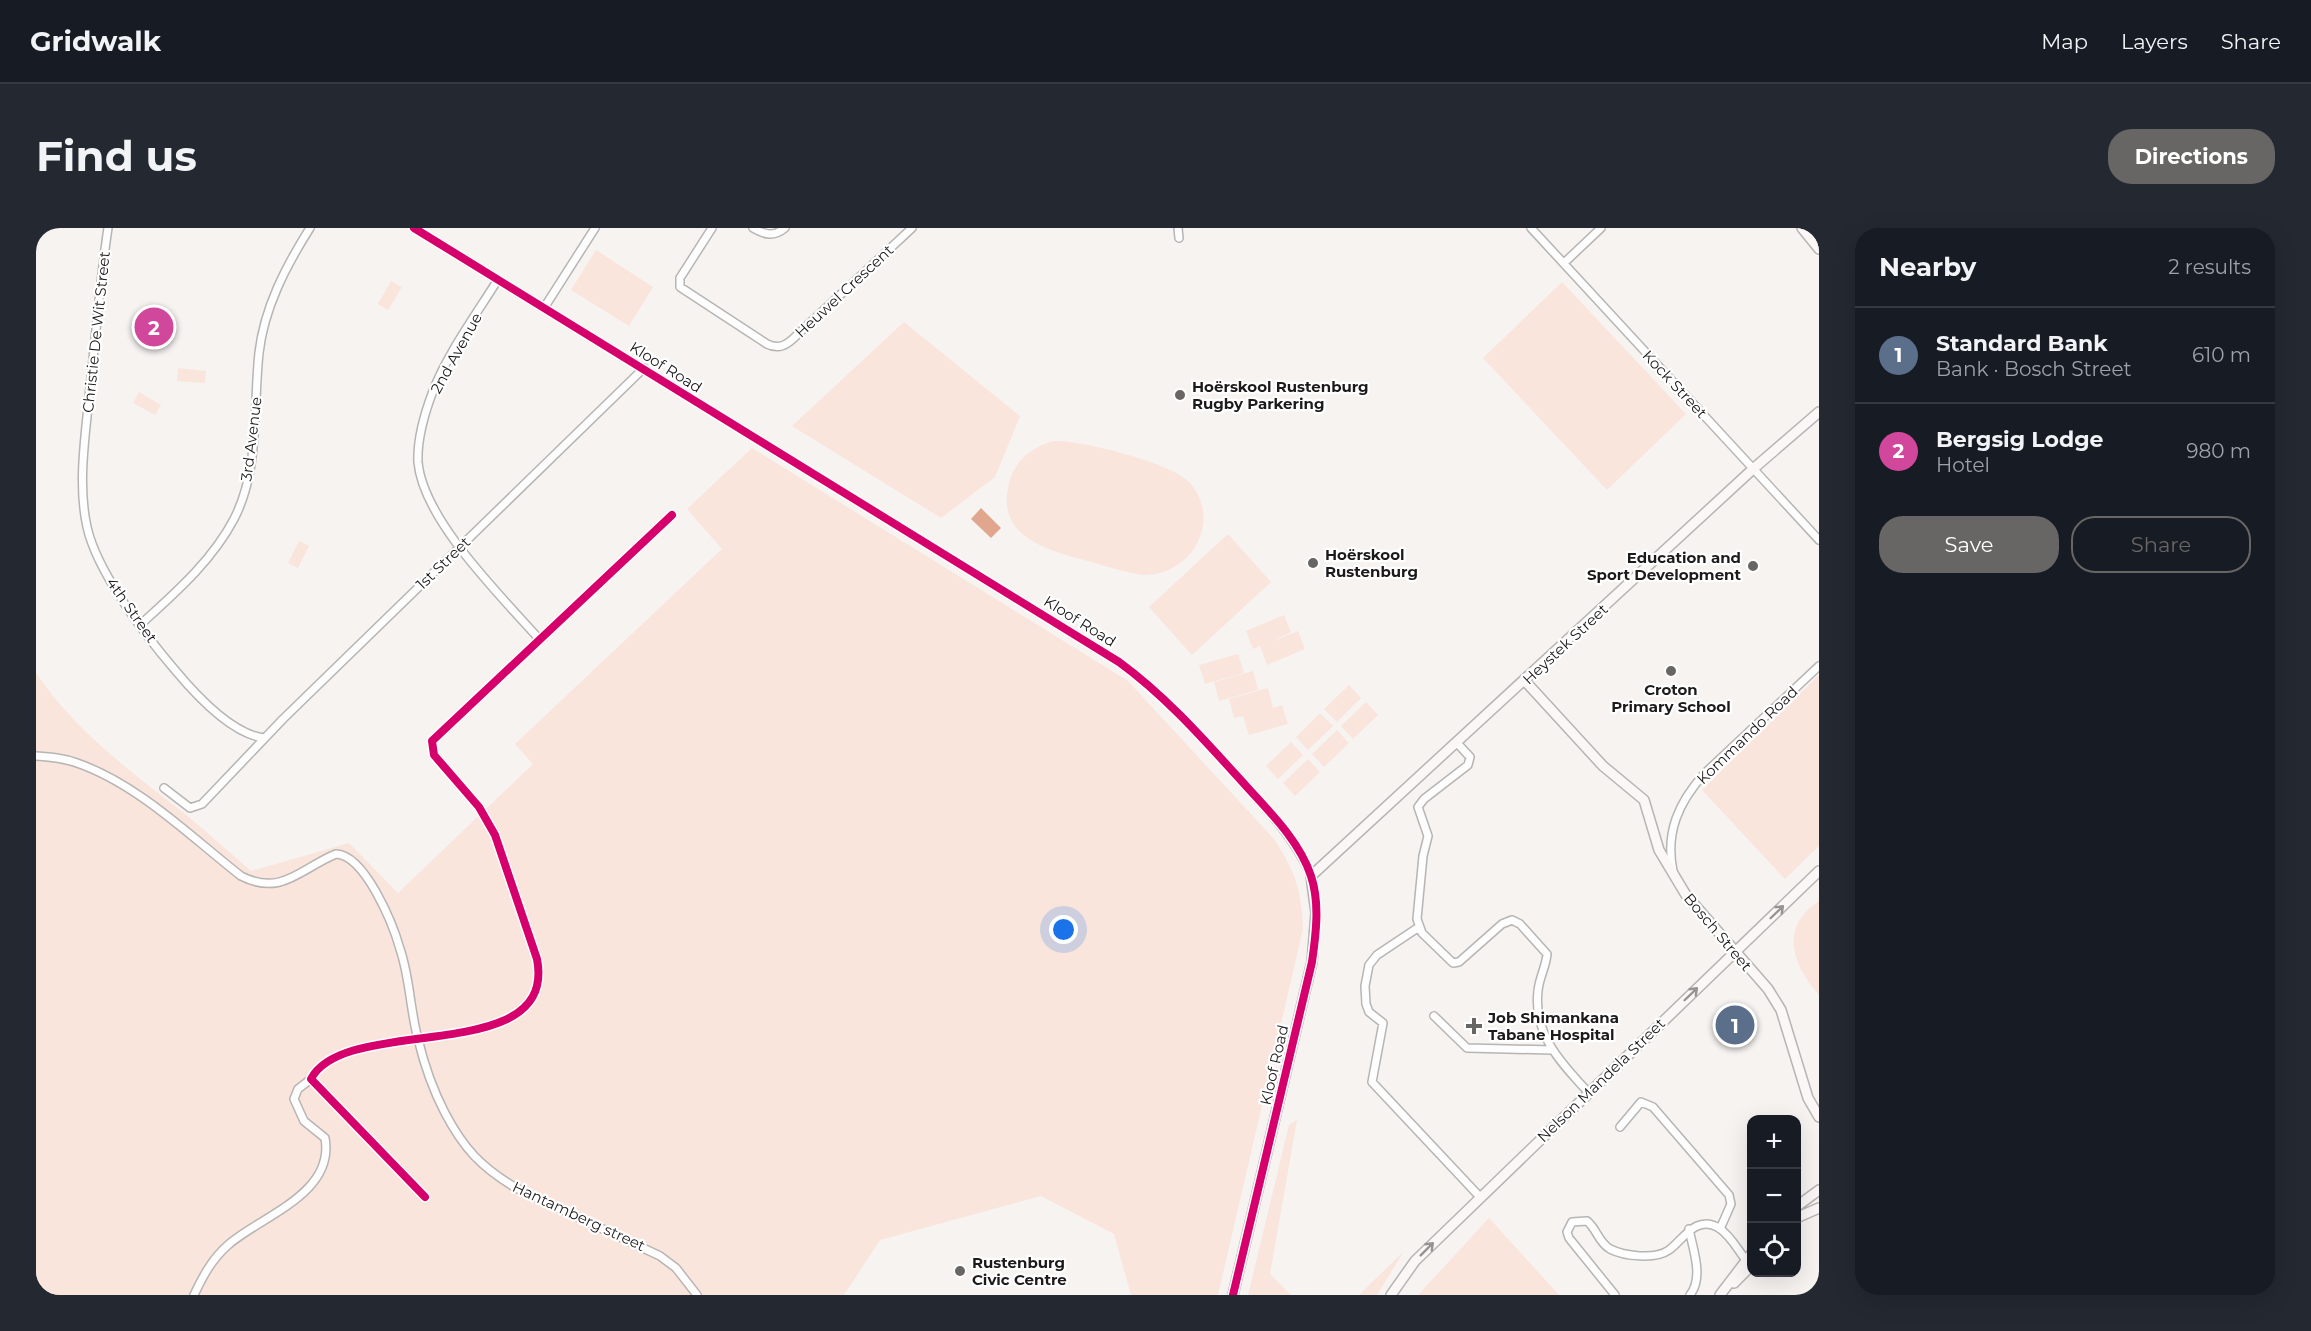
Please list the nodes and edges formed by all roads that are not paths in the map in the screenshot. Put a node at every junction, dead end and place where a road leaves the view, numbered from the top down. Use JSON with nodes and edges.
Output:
{"nodes":[{"id":1,"x":108,"y":228,"type":"edge"},
{"id":2,"x":310,"y":228,"type":"edge"},
{"id":3,"x":414,"y":228,"type":"edge"},
{"id":4,"x":595,"y":228,"type":"edge"},
{"id":5,"x":712,"y":228,"type":"edge"},
{"id":6,"x":753,"y":228,"type":"edge"},
{"id":7,"x":785,"y":228,"type":"edge"},
{"id":8,"x":912,"y":228,"type":"edge"},
{"id":9,"x":1178,"y":228,"type":"edge"},
{"id":10,"x":1531,"y":228,"type":"edge"},
{"id":11,"x":1601,"y":228,"type":"edge"},
{"id":12,"x":1795,"y":228,"type":"edge"},
{"id":13,"x":1804,"y":232,"type":"edge"},
{"id":14,"x":1179,"y":238,"type":"dead end"},
{"id":15,"x":1819,"y":249,"type":"edge"},
{"id":16,"x":1564,"y":263,"type":"junction"},
{"id":17,"x":497,"y":281,"type":"junction"},
{"id":18,"x":544,"y":308,"type":"junction"},
{"id":19,"x":644,"y":368,"type":"junction"},
{"id":20,"x":1819,"y":412,"type":"edge"},
{"id":21,"x":86,"y":435,"type":"joint"},
{"id":22,"x":1753,"y":469,"type":"junction"},
{"id":23,"x":672,"y":515,"type":"dead end"},
{"id":24,"x":1819,"y":540,"type":"edge"},
{"id":25,"x":460,"y":547,"type":"junction"},
{"id":26,"x":141,"y":624,"type":"junction"},
{"id":27,"x":540,"y":640,"type":"junction"},
{"id":28,"x":1819,"y":666,"type":"edge"},
{"id":29,"x":1525,"y":681,"type":"junction"},
{"id":30,"x":264,"y":738,"type":"junction"},
{"id":31,"x":1457,"y":743,"type":"junction"},
{"id":32,"x":36,"y":756,"type":"edge"},
{"id":33,"x":164,"y":788,"type":"dead end"},
{"id":34,"x":1819,"y":871,"type":"edge"},
{"id":35,"x":1311,"y":876,"type":"junction"},
{"id":36,"x":1675,"y":877,"type":"junction"},
{"id":37,"x":1419,"y":927,"type":"junction"},
{"id":38,"x":1735,"y":952,"type":"junction"},
{"id":39,"x":1434,"y":1016,"type":"dead end"},
{"id":40,"x":418,"y":1040,"type":"junction"},
{"id":41,"x":1552,"y":1050,"type":"junction"},
{"id":42,"x":311,"y":1078,"type":"junction"},
{"id":43,"x":1588,"y":1092,"type":"junction"},
{"id":44,"x":1819,"y":1117,"type":"edge"},
{"id":45,"x":1620,"y":1127,"type":"dead end"},
{"id":46,"x":1819,"y":1190,"type":"edge"},
{"id":47,"x":425,"y":1197,"type":"dead end"},
{"id":48,"x":1480,"y":1197,"type":"junction"},
{"id":49,"x":1801,"y":1205,"type":"edge"},
{"id":50,"x":1819,"y":1208,"type":"edge"},
{"id":51,"x":1801,"y":1216,"type":"edge"},
{"id":52,"x":1689,"y":1229,"type":"junction"},
{"id":53,"x":1720,"y":1229,"type":"junction"},
{"id":54,"x":1747,"y":1256,"type":"edge"},
{"id":55,"x":1747,"y":1263,"type":"edge"},
{"id":56,"x":1722,"y":1292,"type":"edge"},
{"id":57,"x":194,"y":1295,"type":"edge"},
{"id":58,"x":697,"y":1295,"type":"edge"},
{"id":59,"x":1233,"y":1295,"type":"edge"},
{"id":60,"x":1390,"y":1295,"type":"edge"},
{"id":61,"x":1615,"y":1295,"type":"edge"},
{"id":62,"x":1690,"y":1295,"type":"edge"}],
"edges":[{"from":1,"to":21,"type":"street","name":"Christie De Wit Street"},
{"from":2,"to":26,"type":"street","name":"3rd Avenue"},
{"from":3,"to":17,"type":"street","name":"Kloof Road"},
{"from":4,"to":18,"type":"street"},
{"from":5,"to":8,"type":"street","name":"Heuwel Crescent"},
{"from":6,"to":7,"type":"street"},
{"from":9,"to":14,"type":"street"},
{"from":10,"to":16,"type":"street","name":"Kock Street"},
{"from":11,"to":16,"type":"street"},
{"from":12,"to":13,"type":"street"},
{"from":13,"to":15,"type":"street"},
{"from":16,"to":22,"type":"street","name":"Kock Street"},
{"from":17,"to":18,"type":"street","name":"Kloof Road"},
{"from":17,"to":25,"type":"street","name":"2nd Avenue"},
{"from":18,"to":19,"type":"street","name":"Kloof Road"},
{"from":19,"to":25,"type":"street","name":"1st Street"},
{"from":19,"to":35,"type":"street","name":"Kloof Road"},
{"from":20,"to":22,"type":"street","name":"Heystek Street"},
{"from":21,"to":26,"type":"street","name":"4th Street"},
{"from":22,"to":24,"type":"street","name":"Kock Street"},
{"from":22,"to":29,"type":"street","name":"Heystek Street"},
{"from":23,"to":27,"type":"street"},
{"from":25,"to":27,"type":"street","name":"2nd Avenue"},
{"from":25,"to":30,"type":"street","name":"1st Street"},
{"from":26,"to":30,"type":"street","name":"4th Street"},
{"from":27,"to":40,"type":"street"},
{"from":28,"to":36,"type":"street","name":"Kommando Road"},
{"from":29,"to":31,"type":"street","name":"Heystek Street"},
{"from":29,"to":36,"type":"street","name":"Bosch Street"},
{"from":30,"to":33,"type":"street","name":"1st Street"},
{"from":31,"to":35,"type":"street","name":"Heystek Street"},
{"from":31,"to":37,"type":"street"},
{"from":32,"to":40,"type":"street","name":"Hantamberg street"},
{"from":38,"to":34,"type":"street","name":"Nelson Mandela Street","one_way":true},
{"from":35,"to":59,"type":"street","name":"Kloof Road"},
{"from":36,"to":38,"type":"street","name":"Bosch Street"},
{"from":37,"to":41,"type":"street"},
{"from":37,"to":48,"type":"street"},
{"from":43,"to":38,"type":"street","name":"Nelson Mandela Street","one_way":true},
{"from":38,"to":44,"type":"street","name":"Bosch Street"},
{"from":39,"to":41,"type":"street"},
{"from":40,"to":42,"type":"street"},
{"from":40,"to":58,"type":"street","name":"Hantamberg street"},
{"from":41,"to":43,"type":"street"},
{"from":42,"to":47,"type":"street"},
{"from":42,"to":57,"type":"street"},
{"from":43,"to":48,"type":"street","name":"Nelson Mandela Street"},
{"from":45,"to":53,"type":"street"},
{"from":46,"to":49,"type":"street"},
{"from":60,"to":48,"type":"street","name":"Nelson Mandela Street","one_way":true},
{"from":50,"to":51,"type":"street"},
{"from":52,"to":53,"type":"street"},
{"from":52,"to":61,"type":"street"},
{"from":52,"to":62,"type":"street"},
{"from":53,"to":54,"type":"street"},
{"from":55,"to":56,"type":"street"}]}
